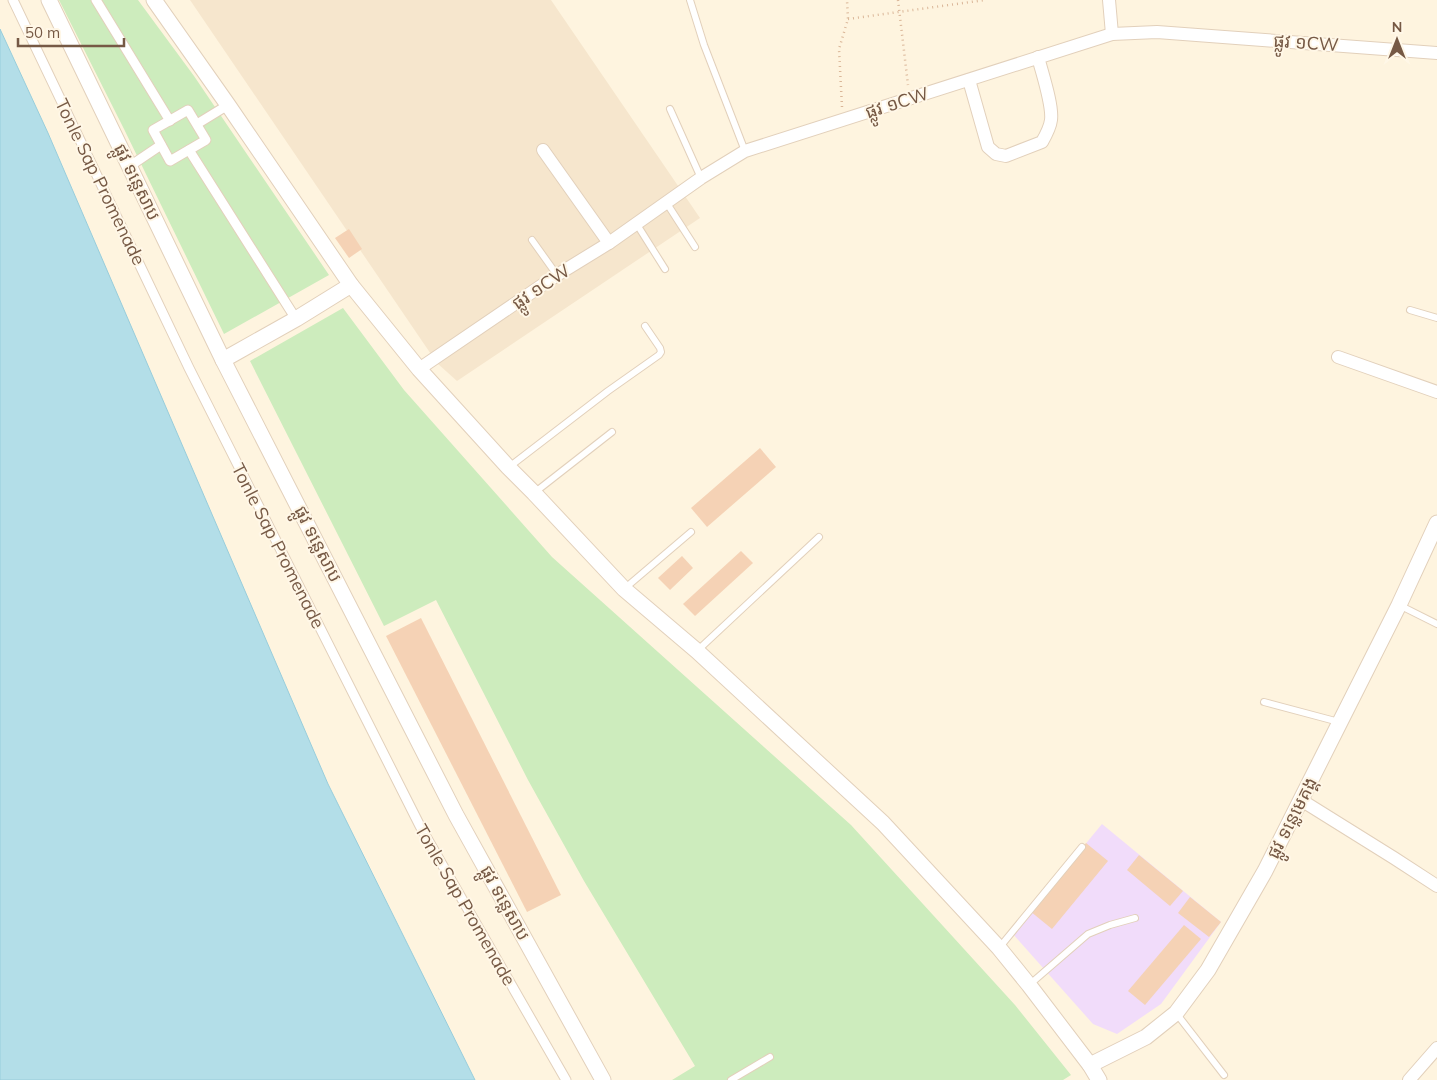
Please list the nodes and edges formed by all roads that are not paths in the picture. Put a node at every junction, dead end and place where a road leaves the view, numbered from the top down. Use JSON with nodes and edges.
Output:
{"nodes":[{"id":1,"x":13,"y":0,"type":"edge"},
{"id":2,"x":49,"y":0,"type":"edge"},
{"id":3,"x":96,"y":0,"type":"edge"},
{"id":4,"x":154,"y":0,"type":"edge"},
{"id":5,"x":690,"y":0,"type":"edge"},
{"id":6,"x":1109,"y":0,"type":"edge"},
{"id":7,"x":1112,"y":34,"type":"junction"},
{"id":8,"x":1437,"y":53,"type":"edge"},
{"id":9,"x":1038,"y":57,"type":"junction"},
{"id":10,"x":969,"y":80,"type":"junction"},
{"id":11,"x":228,"y":105,"type":"junction"},
{"id":12,"x":670,"y":109,"type":"dead end"},
{"id":13,"x":170,"y":121,"type":"junction"},
{"id":14,"x":197,"y":124,"type":"junction"},
{"id":15,"x":161,"y":144,"type":"junction"},
{"id":16,"x":189,"y":150,"type":"junction"},
{"id":17,"x":543,"y":150,"type":"dead end"},
{"id":18,"x":745,"y":151,"type":"junction"},
{"id":19,"x":130,"y":166,"type":"junction"},
{"id":20,"x":701,"y":178,"type":"junction"},
{"id":21,"x":666,"y":202,"type":"junction"},
{"id":22,"x":636,"y":223,"type":"junction"},
{"id":23,"x":532,"y":240,"type":"dead end"},
{"id":24,"x":609,"y":243,"type":"junction"},
{"id":25,"x":695,"y":247,"type":"dead end"},
{"id":26,"x":665,"y":269,"type":"dead end"},
{"id":27,"x":557,"y":276,"type":"junction"},
{"id":28,"x":351,"y":285,"type":"junction"},
{"id":29,"x":1410,"y":310,"type":"dead end"},
{"id":30,"x":1437,"y":318,"type":"edge"},
{"id":31,"x":296,"y":319,"type":"junction"},
{"id":32,"x":645,"y":326,"type":"dead end"},
{"id":33,"x":1338,"y":357,"type":"dead end"},
{"id":34,"x":223,"y":360,"type":"junction"},
{"id":35,"x":419,"y":369,"type":"junction"},
{"id":36,"x":1437,"y":392,"type":"edge"},
{"id":37,"x":612,"y":432,"type":"dead end"},
{"id":38,"x":508,"y":467,"type":"junction"},
{"id":39,"x":534,"y":493,"type":"junction"},
{"id":40,"x":1437,"y":524,"type":"edge"},
{"id":41,"x":691,"y":532,"type":"dead end"},
{"id":42,"x":819,"y":537,"type":"dead end"},
{"id":43,"x":1433,"y":544,"type":"edge"},
{"id":44,"x":624,"y":589,"type":"junction"},
{"id":45,"x":1399,"y":605,"type":"junction"},
{"id":46,"x":1437,"y":624,"type":"edge"},
{"id":47,"x":697,"y":651,"type":"junction"},
{"id":48,"x":1264,"y":702,"type":"dead end"},
{"id":49,"x":1340,"y":722,"type":"junction"},
{"id":50,"x":1301,"y":800,"type":"junction"},
{"id":51,"x":1082,"y":847,"type":"dead end"},
{"id":52,"x":1437,"y":886,"type":"edge"},
{"id":53,"x":1135,"y":918,"type":"dead end"},
{"id":54,"x":998,"y":948,"type":"junction"},
{"id":55,"x":1029,"y":985,"type":"junction"},
{"id":56,"x":1176,"y":1013,"type":"junction"},
{"id":57,"x":1437,"y":1048,"type":"edge"},
{"id":58,"x":770,"y":1057,"type":"dead end"},
{"id":59,"x":1090,"y":1065,"type":"junction"},
{"id":60,"x":1224,"y":1075,"type":"dead end"},
{"id":61,"x":566,"y":1080,"type":"edge"},
{"id":62,"x":603,"y":1080,"type":"edge"},
{"id":63,"x":731,"y":1080,"type":"edge"},
{"id":64,"x":1099,"y":1080,"type":"edge"},
{"id":65,"x":1409,"y":1080,"type":"edge"}],
"edges":[{"from":1,"to":61,"type":"street","name":"Tonle Sap Promenade"},
{"from":2,"to":19,"type":"street","name":"ផ្លូវ ទន្លេសាប"},
{"from":3,"to":13,"type":"street"},
{"from":4,"to":11,"type":"street"},
{"from":5,"to":18,"type":"lane"},
{"from":6,"to":7,"type":"street"},
{"from":7,"to":8,"type":"street","name":"ផ្លូវ ១CW"},
{"from":7,"to":9,"type":"street","name":"ផ្លូវ ១CW"},
{"from":9,"to":10,"type":"street","name":"ផ្លូវ ១CW"},
{"from":9,"to":10,"type":"street"},
{"from":10,"to":18,"type":"street","name":"ផ្លូវ ១CW"},
{"from":11,"to":14,"type":"street"},
{"from":11,"to":28,"type":"street"},
{"from":12,"to":20,"type":"lane"},
{"from":13,"to":14,"type":"street"},
{"from":13,"to":15,"type":"street"},
{"from":14,"to":16,"type":"street"},
{"from":15,"to":16,"type":"street"},
{"from":15,"to":19,"type":"street"},
{"from":16,"to":31,"type":"street"},
{"from":17,"to":24,"type":"street"},
{"from":18,"to":20,"type":"street","name":"ផ្លូវ ១CW"},
{"from":19,"to":34,"type":"street","name":"ផ្លូវ ទន្លេសាប"},
{"from":20,"to":21,"type":"street","name":"ផ្លូវ ១CW"},
{"from":21,"to":22,"type":"street","name":"ផ្លូវ ១CW"},
{"from":21,"to":25,"type":"lane"},
{"from":22,"to":24,"type":"street","name":"ផ្លូវ ១CW"},
{"from":22,"to":26,"type":"lane"},
{"from":23,"to":27,"type":"lane"},
{"from":24,"to":27,"type":"street","name":"ផ្លូវ ១CW"},
{"from":27,"to":35,"type":"street","name":"ផ្លូវ ១CW"},
{"from":28,"to":31,"type":"street"},
{"from":28,"to":35,"type":"street"},
{"from":29,"to":30,"type":"lane"},
{"from":31,"to":34,"type":"street"},
{"from":32,"to":38,"type":"lane"},
{"from":33,"to":36,"type":"street"},
{"from":34,"to":62,"type":"street","name":"ផ្លូវ ទន្លេសាប"},
{"from":35,"to":38,"type":"street"},
{"from":37,"to":39,"type":"lane"},
{"from":38,"to":39,"type":"street"},
{"from":39,"to":44,"type":"street"},
{"from":40,"to":43,"type":"street","name":"ផ្លូវ ទន្លេមេគង្គ"},
{"from":41,"to":44,"type":"lane"},
{"from":42,"to":47,"type":"lane"},
{"from":43,"to":45,"type":"street","name":"ផ្លូវ ទន្លេមេគង្គ"},
{"from":44,"to":47,"type":"street"},
{"from":45,"to":46,"type":"lane"},
{"from":45,"to":49,"type":"street","name":"ផ្លូវ ទន្លេមេគង្គ"},
{"from":47,"to":54,"type":"street"},
{"from":48,"to":49,"type":"lane"},
{"from":49,"to":50,"type":"street","name":"ផ្លូវ ទន្លេមេគង្គ"},
{"from":50,"to":52,"type":"street"},
{"from":50,"to":56,"type":"street","name":"ផ្លូវ ទន្លេមេគង្គ"},
{"from":51,"to":54,"type":"lane"},
{"from":53,"to":55,"type":"lane"},
{"from":54,"to":55,"type":"street"},
{"from":55,"to":59,"type":"street"},
{"from":56,"to":59,"type":"street","name":"ផ្លូវ ទន្លេមេគង្គ"},
{"from":56,"to":60,"type":"lane"},
{"from":57,"to":65,"type":"street"},
{"from":58,"to":63,"type":"lane"},
{"from":59,"to":64,"type":"street"}]}
